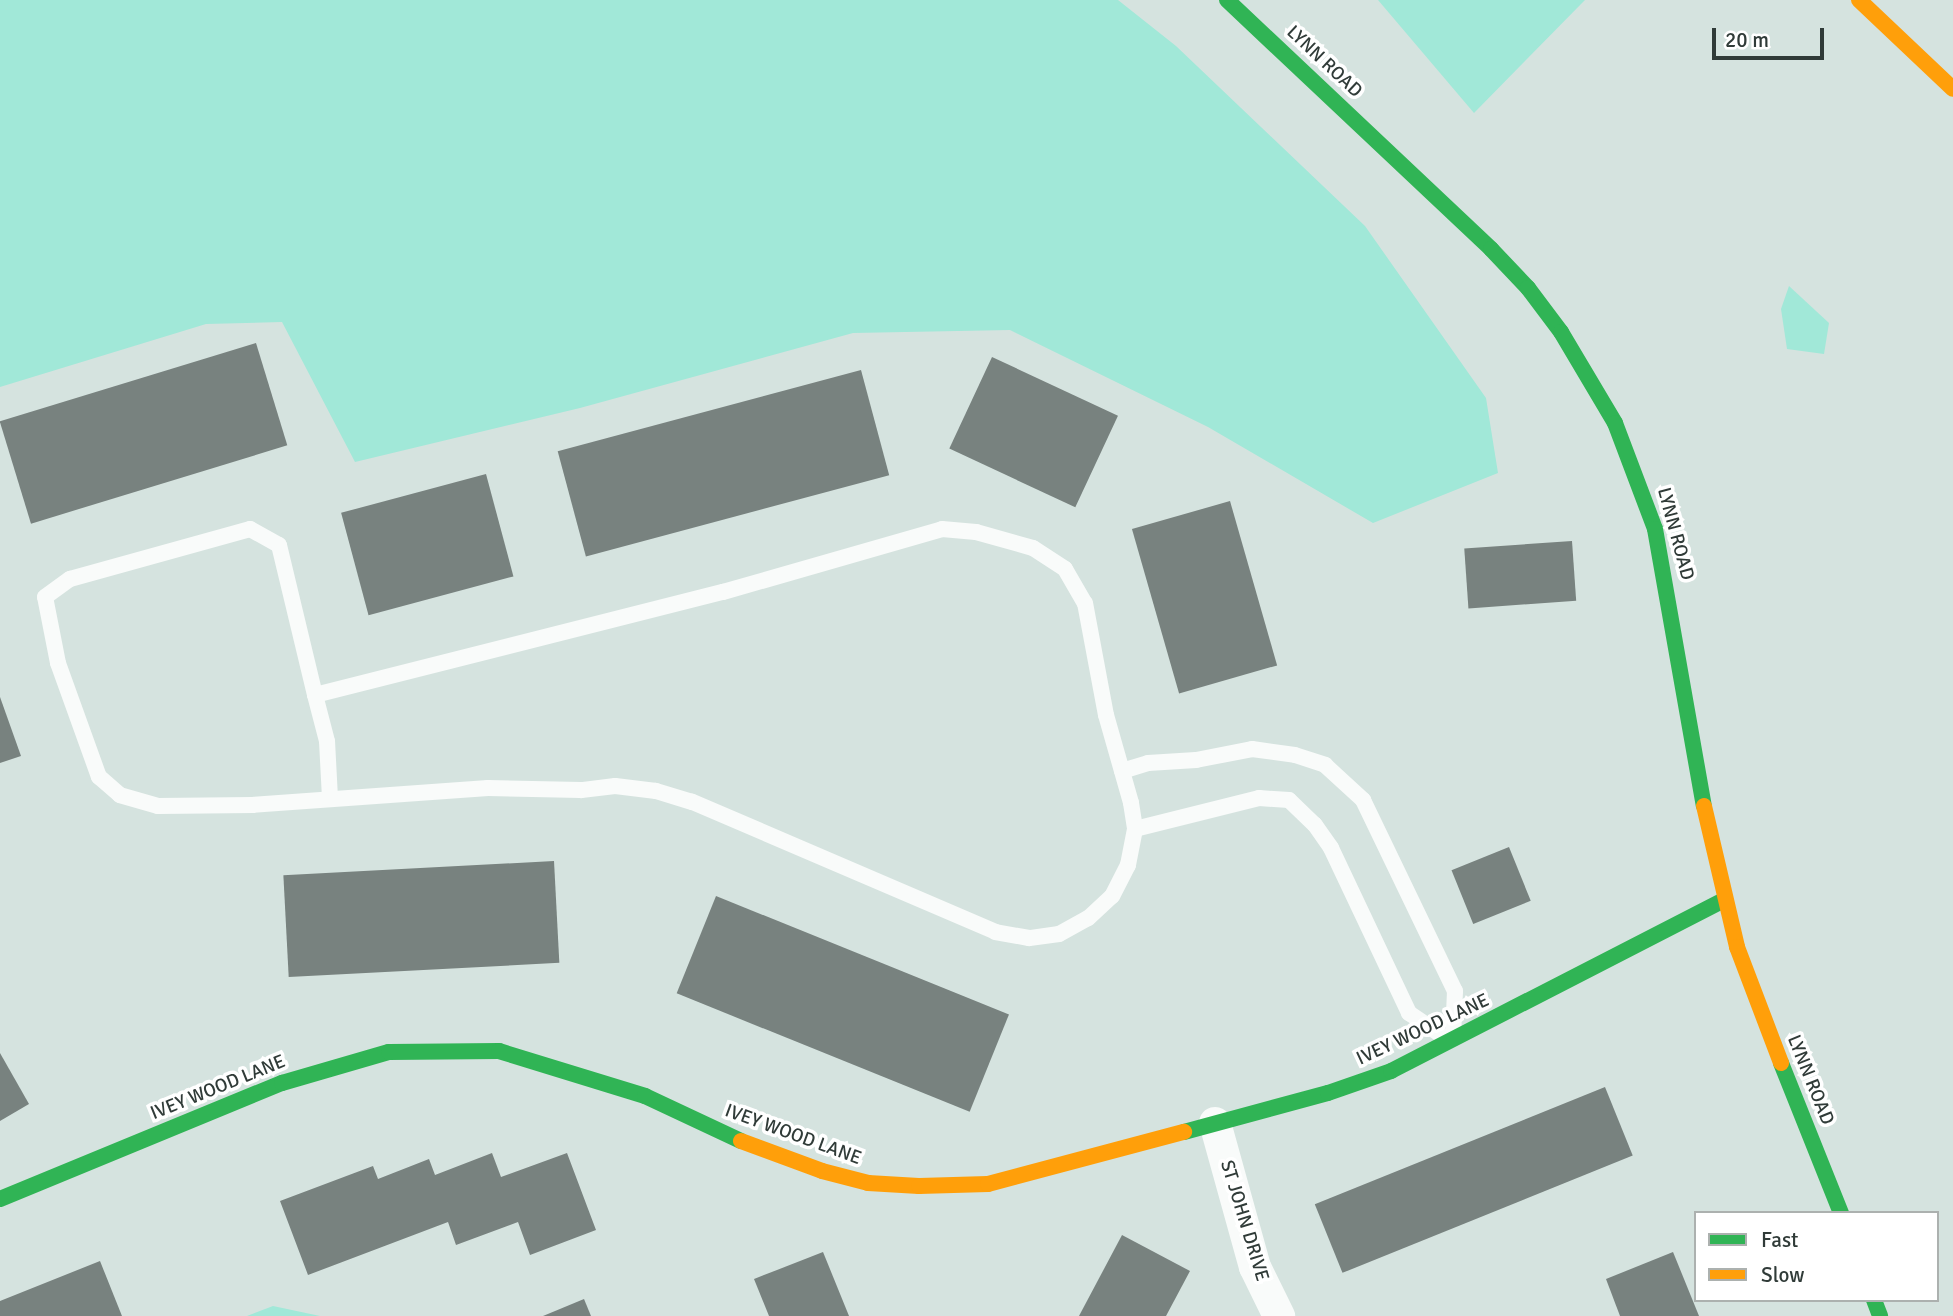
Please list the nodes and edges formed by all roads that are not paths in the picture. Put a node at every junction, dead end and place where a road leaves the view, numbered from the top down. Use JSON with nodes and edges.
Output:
{"nodes":[{"id":1,"x":1227,"y":0,"type":"edge"},
{"id":2,"x":1859,"y":0,"type":"edge"},
{"id":3,"x":1953,"y":89,"type":"edge"},
{"id":4,"x":315,"y":695,"type":"junction"},
{"id":5,"x":1122,"y":771,"type":"junction"},
{"id":6,"x":330,"y":799,"type":"junction"},
{"id":7,"x":1135,"y":829,"type":"junction"},
{"id":8,"x":1724,"y":900,"type":"junction"},
{"id":9,"x":1452,"y":1042,"type":"junction"},
{"id":10,"x":1215,"y":1123,"type":"junction"},
{"id":11,"x":0,"y":1199,"type":"edge"},
{"id":12,"x":1840,"y":1211,"type":"edge"},
{"id":13,"x":1279,"y":1316,"type":"edge"}],
"edges":[{"from":1,"to":8,"type":"main road","name":"LYNN ROAD"},
{"from":2,"to":3,"type":"main road"},
{"from":4,"to":5,"type":"lane"},
{"from":4,"to":6,"type":"lane"},
{"from":4,"to":6,"type":"lane"},
{"from":5,"to":7,"type":"lane"},
{"from":5,"to":9,"type":"lane"},
{"from":6,"to":7,"type":"lane"},
{"from":7,"to":9,"type":"lane"},
{"from":8,"to":9,"type":"main road","name":"IVEY WOOD LANE"},
{"from":8,"to":12,"type":"main road","name":"LYNN ROAD"},
{"from":9,"to":10,"type":"main road","name":"IVEY WOOD LANE"},
{"from":10,"to":11,"type":"main road","name":"IVEY WOOD LANE"},
{"from":10,"to":13,"type":"street","name":"ST JOHN DRIVE"}]}
